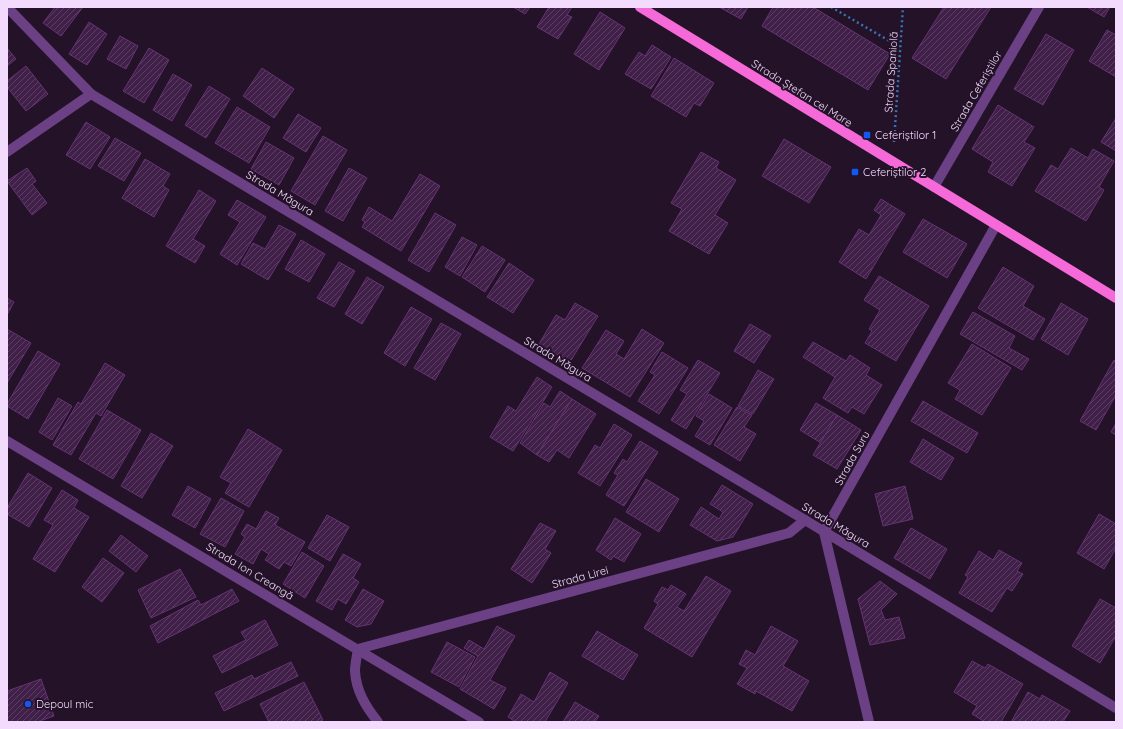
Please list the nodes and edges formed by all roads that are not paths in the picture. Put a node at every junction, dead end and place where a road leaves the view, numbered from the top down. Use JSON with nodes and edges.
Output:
{"nodes":[{"id":1,"x":7,"y":7,"type":"edge"},
{"id":2,"x":640,"y":7,"type":"edge"},
{"id":3,"x":1039,"y":7,"type":"edge"},
{"id":4,"x":91,"y":94,"type":"junction"},
{"id":5,"x":7,"y":152,"type":"edge"},
{"id":6,"x":934,"y":187,"type":"junction"},
{"id":7,"x":996,"y":225,"type":"junction"},
{"id":8,"x":1116,"y":298,"type":"edge"},
{"id":9,"x":7,"y":441,"type":"edge"},
{"id":10,"x":805,"y":520,"type":"junction"},
{"id":11,"x":824,"y":532,"type":"junction"},
{"id":12,"x":358,"y":649,"type":"junction"},
{"id":13,"x":1116,"y":708,"type":"edge"},
{"id":14,"x":378,"y":722,"type":"edge"},
{"id":15,"x":479,"y":722,"type":"edge"},
{"id":16,"x":869,"y":722,"type":"edge"}],
"edges":[{"from":1,"to":4,"type":"street","name":"Strada Măgura"},
{"from":2,"to":6,"type":"main road","name":"Strada Ștefan cel Mare"},
{"from":3,"to":6,"type":"street","name":"Strada Ceferiștilor"},
{"from":4,"to":5,"type":"street"},
{"from":4,"to":10,"type":"street","name":"Strada Măgura"},
{"from":6,"to":7,"type":"main road","name":"Strada Ștefan cel Mare"},
{"from":7,"to":8,"type":"main road","name":"Strada Ștefan cel Mare"},
{"from":7,"to":11,"type":"street","name":"Strada Suru"},
{"from":9,"to":12,"type":"street","name":"Strada Ion Creangă"},
{"from":10,"to":11,"type":"street","name":"Strada Măgura"},
{"from":10,"to":12,"type":"street","name":"Strada Lirei"},
{"from":11,"to":13,"type":"street","name":"Strada Măgura"},
{"from":11,"to":16,"type":"street"},
{"from":12,"to":14,"type":"street"},
{"from":12,"to":15,"type":"street","name":"Strada Ion Creangă"}]}
